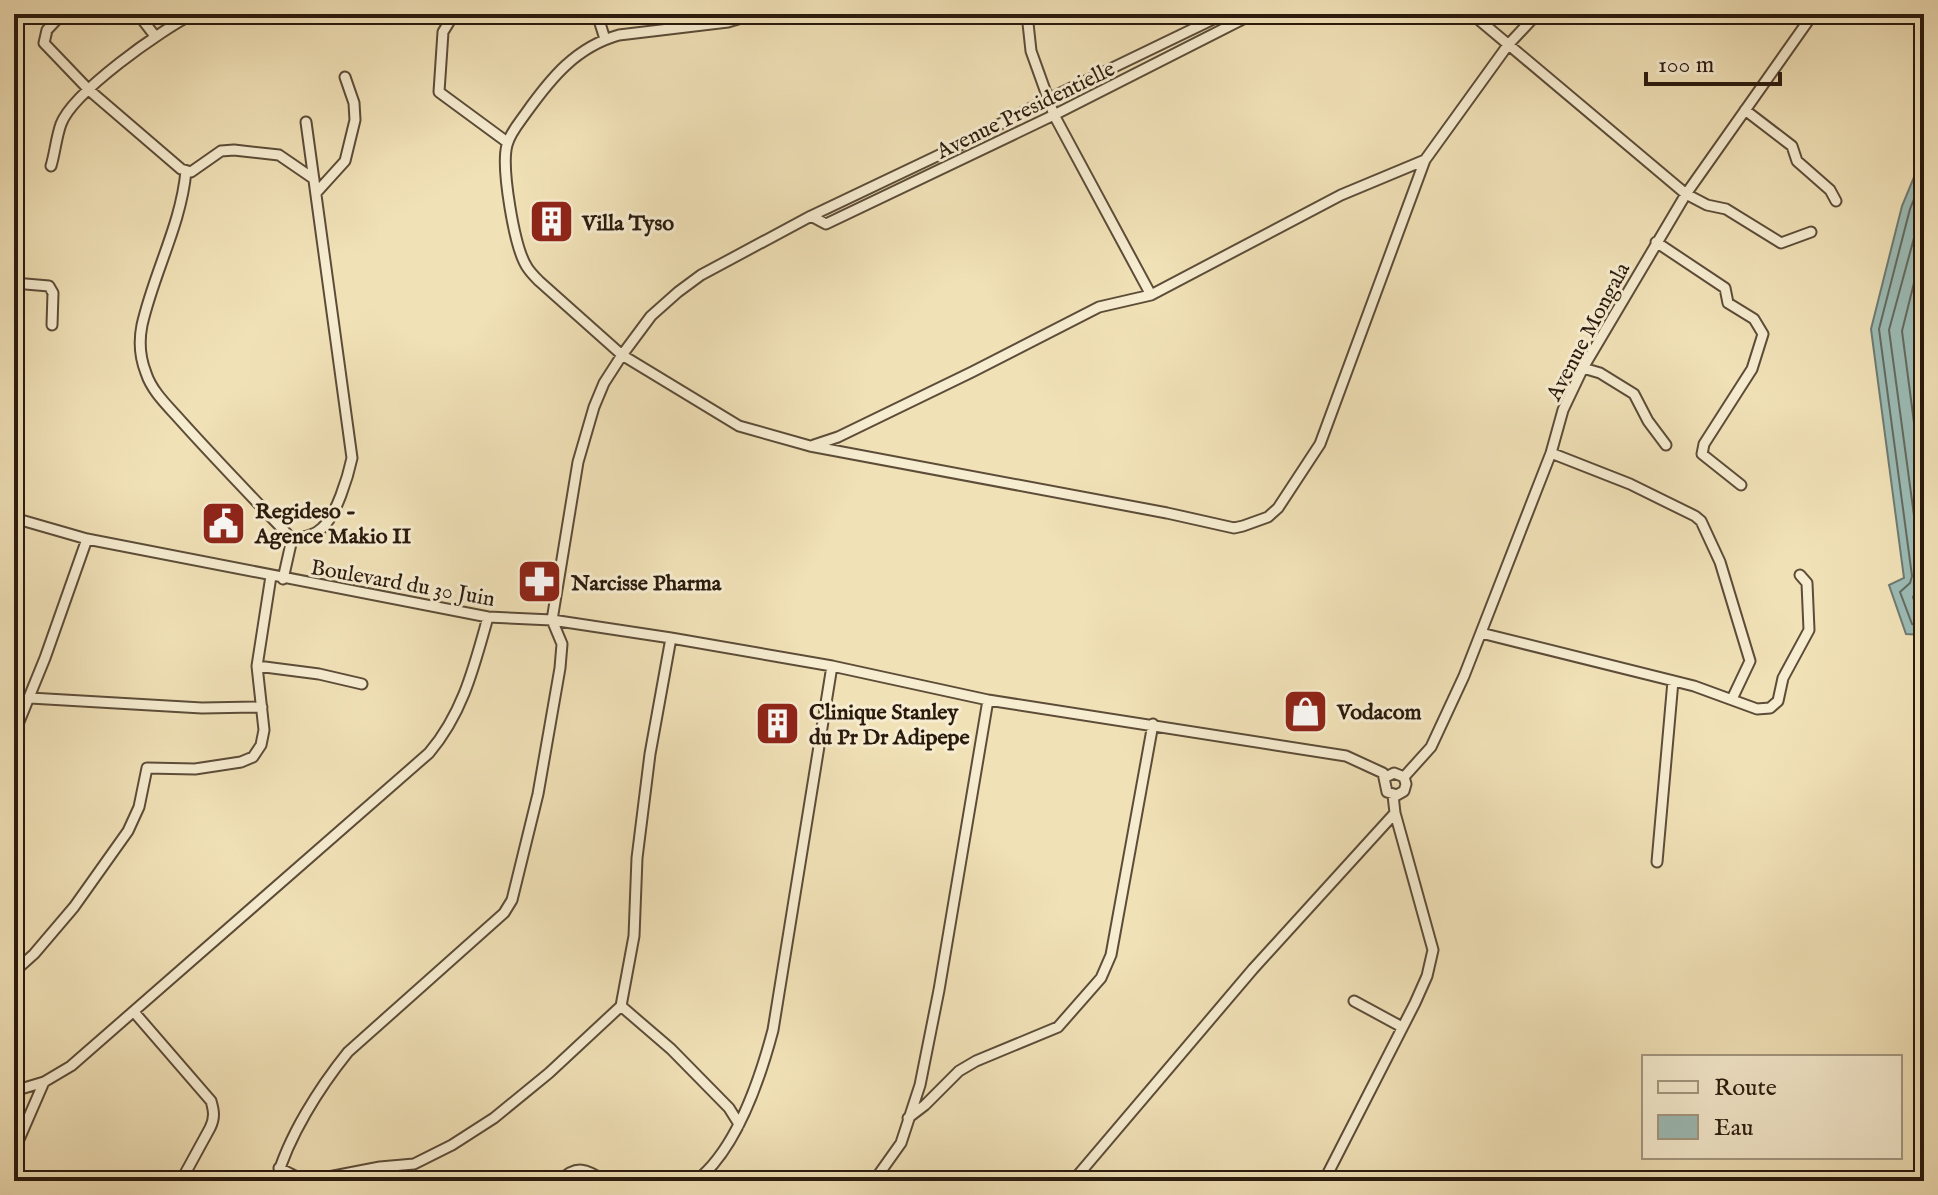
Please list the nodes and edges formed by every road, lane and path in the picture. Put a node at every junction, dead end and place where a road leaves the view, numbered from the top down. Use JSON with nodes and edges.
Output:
{"nodes":[{"id":1,"x":61,"y":14,"type":"edge"},
{"id":2,"x":138,"y":14,"type":"edge"},
{"id":3,"x":193,"y":14,"type":"edge"},
{"id":4,"x":454,"y":14,"type":"edge"},
{"id":5,"x":597,"y":14,"type":"edge"},
{"id":6,"x":755,"y":14,"type":"edge"},
{"id":7,"x":1027,"y":14,"type":"edge"},
{"id":8,"x":1224,"y":14,"type":"edge"},
{"id":9,"x":1253,"y":14,"type":"edge"},
{"id":10,"x":1472,"y":14,"type":"edge"},
{"id":11,"x":1537,"y":14,"type":"edge"},
{"id":12,"x":1813,"y":14,"type":"edge"},
{"id":13,"x":155,"y":36,"type":"junction"},
{"id":14,"x":605,"y":39,"type":"junction"},
{"id":15,"x":1508,"y":45,"type":"junction"},
{"id":16,"x":345,"y":77,"type":"dead end"},
{"id":17,"x":89,"y":90,"type":"junction"},
{"id":18,"x":1048,"y":99,"type":"junction"},
{"id":19,"x":1745,"y":110,"type":"junction"},
{"id":20,"x":1054,"y":115,"type":"junction"},
{"id":21,"x":306,"y":122,"type":"dead end"},
{"id":22,"x":507,"y":142,"type":"junction"},
{"id":23,"x":958,"y":146,"type":"junction"},
{"id":24,"x":1425,"y":160,"type":"junction"},
{"id":25,"x":962,"y":161,"type":"junction"},
{"id":26,"x":51,"y":166,"type":"dead end"},
{"id":27,"x":186,"y":171,"type":"junction"},
{"id":28,"x":314,"y":179,"type":"junction"},
{"id":29,"x":316,"y":193,"type":"junction"},
{"id":30,"x":1686,"y":194,"type":"junction"},
{"id":31,"x":1836,"y":201,"type":"dead end"},
{"id":32,"x":811,"y":216,"type":"junction"},
{"id":33,"x":1811,"y":232,"type":"dead end"},
{"id":34,"x":1656,"y":242,"type":"junction"},
{"id":35,"x":14,"y":283,"type":"edge"},
{"id":36,"x":1151,"y":295,"type":"junction"},
{"id":37,"x":52,"y":325,"type":"dead end"},
{"id":38,"x":622,"y":355,"type":"junction"},
{"id":39,"x":1583,"y":368,"type":"junction"},
{"id":40,"x":1666,"y":445,"type":"dead end"},
{"id":41,"x":810,"y":446,"type":"junction"},
{"id":42,"x":1551,"y":453,"type":"junction"},
{"id":43,"x":1741,"y":485,"type":"dead end"},
{"id":44,"x":14,"y":518,"type":"edge"},
{"id":45,"x":87,"y":539,"type":"junction"},
{"id":46,"x":292,"y":539,"type":"junction"},
{"id":47,"x":1800,"y":575,"type":"dead end"},
{"id":48,"x":271,"y":576,"type":"junction"},
{"id":49,"x":283,"y":579,"type":"junction"},
{"id":50,"x":488,"y":617,"type":"junction"},
{"id":51,"x":552,"y":620,"type":"junction"},
{"id":52,"x":1481,"y":633,"type":"junction"},
{"id":53,"x":671,"y":638,"type":"junction"},
{"id":54,"x":257,"y":666,"type":"junction"},
{"id":55,"x":832,"y":666,"type":"junction"},
{"id":56,"x":1673,"y":681,"type":"junction"},
{"id":57,"x":362,"y":684,"type":"dead end"},
{"id":58,"x":30,"y":698,"type":"junction"},
{"id":59,"x":1732,"y":699,"type":"junction"},
{"id":60,"x":988,"y":700,"type":"junction"},
{"id":61,"x":262,"y":707,"type":"junction"},
{"id":62,"x":1153,"y":724,"type":"junction"},
{"id":63,"x":14,"y":734,"type":"edge"},
{"id":64,"x":1383,"y":773,"type":"junction"},
{"id":65,"x":1404,"y":777,"type":"junction"},
{"id":66,"x":1393,"y":795,"type":"junction"},
{"id":67,"x":1395,"y":813,"type":"junction"},
{"id":68,"x":1657,"y":862,"type":"dead end"},
{"id":69,"x":14,"y":972,"type":"edge"},
{"id":70,"x":1354,"y":1001,"type":"dead end"},
{"id":71,"x":621,"y":1006,"type":"junction"},
{"id":72,"x":134,"y":1012,"type":"junction"},
{"id":73,"x":1402,"y":1027,"type":"junction"},
{"id":74,"x":44,"y":1082,"type":"junction"},
{"id":75,"x":14,"y":1091,"type":"edge"},
{"id":76,"x":908,"y":1118,"type":"junction"},
{"id":77,"x":739,"y":1124,"type":"junction"},
{"id":78,"x":14,"y":1151,"type":"edge"},
{"id":79,"x":279,"y":1168,"type":"junction"},
{"id":80,"x":181,"y":1181,"type":"edge"},
{"id":81,"x":276,"y":1181,"type":"edge"},
{"id":82,"x":560,"y":1181,"type":"edge"},
{"id":83,"x":605,"y":1181,"type":"edge"},
{"id":84,"x":696,"y":1181,"type":"edge"},
{"id":85,"x":874,"y":1181,"type":"edge"},
{"id":86,"x":1073,"y":1181,"type":"edge"},
{"id":87,"x":1324,"y":1181,"type":"edge"}],
"edges":[{"from":1,"to":17,"type":"street"},
{"from":2,"to":13,"type":"street"},
{"from":3,"to":13,"type":"street"},
{"from":4,"to":22,"type":"street"},
{"from":5,"to":14,"type":"street"},
{"from":6,"to":14,"type":"street"},
{"from":7,"to":18,"type":"street"},
{"from":8,"to":18,"type":"street","name":"Avenue Presidentielle"},
{"from":9,"to":20,"type":"street","name":"Avenue Presidentielle"},
{"from":10,"to":15,"type":"street"},
{"from":11,"to":15,"type":"street"},
{"from":12,"to":19,"type":"street","name":"Avenue Mongala"},
{"from":13,"to":17,"type":"street"},
{"from":14,"to":22,"type":"street"},
{"from":15,"to":24,"type":"street"},
{"from":15,"to":30,"type":"street"},
{"from":16,"to":29,"type":"street"},
{"from":17,"to":26,"type":"street"},
{"from":17,"to":27,"type":"street"},
{"from":18,"to":20,"type":"street"},
{"from":18,"to":23,"type":"street","name":"Avenue Presidentielle"},
{"from":19,"to":30,"type":"street","name":"Avenue Mongala"},
{"from":19,"to":31,"type":"street"},
{"from":20,"to":25,"type":"street","name":"Avenue Presidentielle"},
{"from":20,"to":36,"type":"street"},
{"from":21,"to":28,"type":"street"},
{"from":22,"to":38,"type":"street"},
{"from":23,"to":25,"type":"street"},
{"from":23,"to":32,"type":"street","name":"Avenue Presidentielle"},
{"from":24,"to":36,"type":"street"},
{"from":24,"to":41,"type":"street"},
{"from":25,"to":32,"type":"street","name":"Avenue Presidentielle"},
{"from":27,"to":28,"type":"street"},
{"from":27,"to":46,"type":"street"},
{"from":28,"to":29,"type":"street"},
{"from":29,"to":46,"type":"street"},
{"from":30,"to":33,"type":"street"},
{"from":30,"to":34,"type":"street","name":"Avenue Mongala"},
{"from":32,"to":38,"type":"street","name":"Avenue Presidentielle"},
{"from":34,"to":39,"type":"street","name":"Avenue Mongala"},
{"from":34,"to":43,"type":"street"},
{"from":35,"to":37,"type":"street"},
{"from":36,"to":41,"type":"street"},
{"from":38,"to":41,"type":"street"},
{"from":38,"to":51,"type":"street","name":"Avenue Presidentielle"},
{"from":39,"to":40,"type":"street"},
{"from":39,"to":42,"type":"street","name":"Avenue Mongala"},
{"from":42,"to":52,"type":"street","name":"Avenue Mongala"},
{"from":42,"to":59,"type":"street"},
{"from":44,"to":45,"type":"street","name":"Boulevard du 30 Juin"},
{"from":45,"to":48,"type":"street","name":"Boulevard du 30 Juin"},
{"from":45,"to":58,"type":"street"},
{"from":46,"to":49,"type":"street"},
{"from":47,"to":59,"type":"street"},
{"from":48,"to":49,"type":"street","name":"Boulevard du 30 Juin"},
{"from":48,"to":54,"type":"street"},
{"from":49,"to":50,"type":"street","name":"Boulevard du 30 Juin"},
{"from":50,"to":51,"type":"street","name":"Boulevard du 30 Juin"},
{"from":50,"to":72,"type":"street"},
{"from":51,"to":53,"type":"street","name":"Boulevard du 30 Juin"},
{"from":51,"to":79,"type":"street"},
{"from":52,"to":56,"type":"street"},
{"from":52,"to":65,"type":"street","name":"Avenue Mongala"},
{"from":53,"to":55,"type":"street","name":"Boulevard du 30 Juin"},
{"from":53,"to":71,"type":"street"},
{"from":54,"to":57,"type":"street"},
{"from":54,"to":61,"type":"street"},
{"from":55,"to":60,"type":"street","name":"Boulevard du 30 Juin"},
{"from":55,"to":77,"type":"street"},
{"from":56,"to":59,"type":"street"},
{"from":56,"to":68,"type":"street"},
{"from":58,"to":61,"type":"street"},
{"from":58,"to":63,"type":"street"},
{"from":60,"to":62,"type":"street","name":"Boulevard du 30 Juin"},
{"from":60,"to":76,"type":"street"},
{"from":61,"to":69,"type":"street"},
{"from":62,"to":64,"type":"street","name":"Boulevard du 30 Juin"},
{"from":62,"to":76,"type":"street"},
{"from":64,"to":65,"type":"street","name":"Boulevard du 30 Juin"},
{"from":64,"to":66,"type":"street"},
{"from":65,"to":66,"type":"street","name":"Avenue Mongala"},
{"from":66,"to":67,"type":"street"},
{"from":67,"to":73,"type":"street"},
{"from":67,"to":86,"type":"street"},
{"from":70,"to":73,"type":"street"},
{"from":71,"to":77,"type":"street"},
{"from":71,"to":79,"type":"street"},
{"from":72,"to":74,"type":"street"},
{"from":72,"to":80,"type":"street"},
{"from":73,"to":87,"type":"street"},
{"from":74,"to":75,"type":"street"},
{"from":74,"to":78,"type":"street"},
{"from":76,"to":85,"type":"street"},
{"from":77,"to":84,"type":"street"},
{"from":79,"to":81,"type":"street"},
{"from":82,"to":83,"type":"street"}]}
